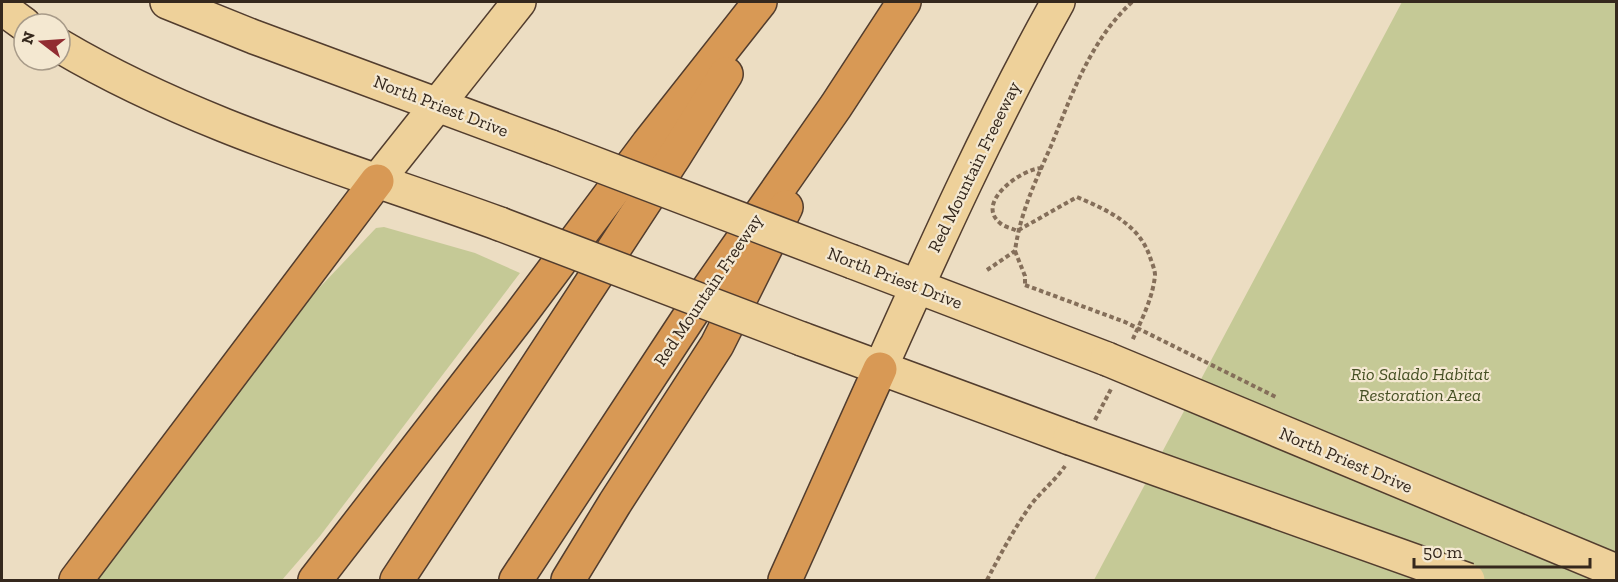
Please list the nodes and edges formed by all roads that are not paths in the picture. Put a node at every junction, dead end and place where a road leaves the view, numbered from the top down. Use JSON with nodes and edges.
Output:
{"nodes":[{"id":1,"x":167,"y":2,"type":"edge"},
{"id":2,"x":519,"y":2,"type":"edge"},
{"id":3,"x":760,"y":2,"type":"edge"},
{"id":4,"x":772,"y":2,"type":"edge"},
{"id":5,"x":904,"y":2,"type":"edge"},
{"id":6,"x":1058,"y":2,"type":"edge"},
{"id":7,"x":72,"y":53,"type":"edge"},
{"id":8,"x":437,"y":105,"type":"junction"},
{"id":9,"x":836,"y":106,"type":"junction"},
{"id":10,"x":377,"y":181,"type":"junction"},
{"id":11,"x":917,"y":286,"type":"junction"},
{"id":12,"x":880,"y":369,"type":"junction"},
{"id":13,"x":1617,"y":571,"type":"edge"},
{"id":14,"x":76,"y":580,"type":"edge"},
{"id":15,"x":315,"y":580,"type":"edge"},
{"id":16,"x":397,"y":580,"type":"edge"},
{"id":17,"x":516,"y":580,"type":"edge"},
{"id":18,"x":568,"y":580,"type":"edge"},
{"id":19,"x":785,"y":580,"type":"edge"},
{"id":20,"x":1468,"y":580,"type":"edge"}],
"edges":[{"from":1,"to":8,"type":"main road","name":"North Priest Drive"},
{"from":2,"to":8,"type":"main road"},
{"from":3,"to":15,"type":"highway"},
{"from":4,"to":16,"type":"highway"},
{"from":5,"to":9,"type":"highway","name":"Red Mountain Freeway"},
{"from":6,"to":11,"type":"main road","name":"Red Mountain Freeeway"},
{"from":7,"to":10,"type":"main road"},
{"from":8,"to":10,"type":"main road"},
{"from":8,"to":11,"type":"main road","name":"North Priest Drive","bridge":true},
{"from":9,"to":17,"type":"highway","name":"Red Mountain Freeway"},
{"from":9,"to":18,"type":"highway"},
{"from":10,"to":12,"type":"main road","bridge":true},
{"from":10,"to":14,"type":"highway"},
{"from":11,"to":12,"type":"main road","name":"Red Mountain Freeeway"},
{"from":11,"to":13,"type":"main road","name":"North Priest Drive","bridge":true},
{"from":12,"to":19,"type":"highway"},
{"from":12,"to":20,"type":"main road","bridge":true}]}
